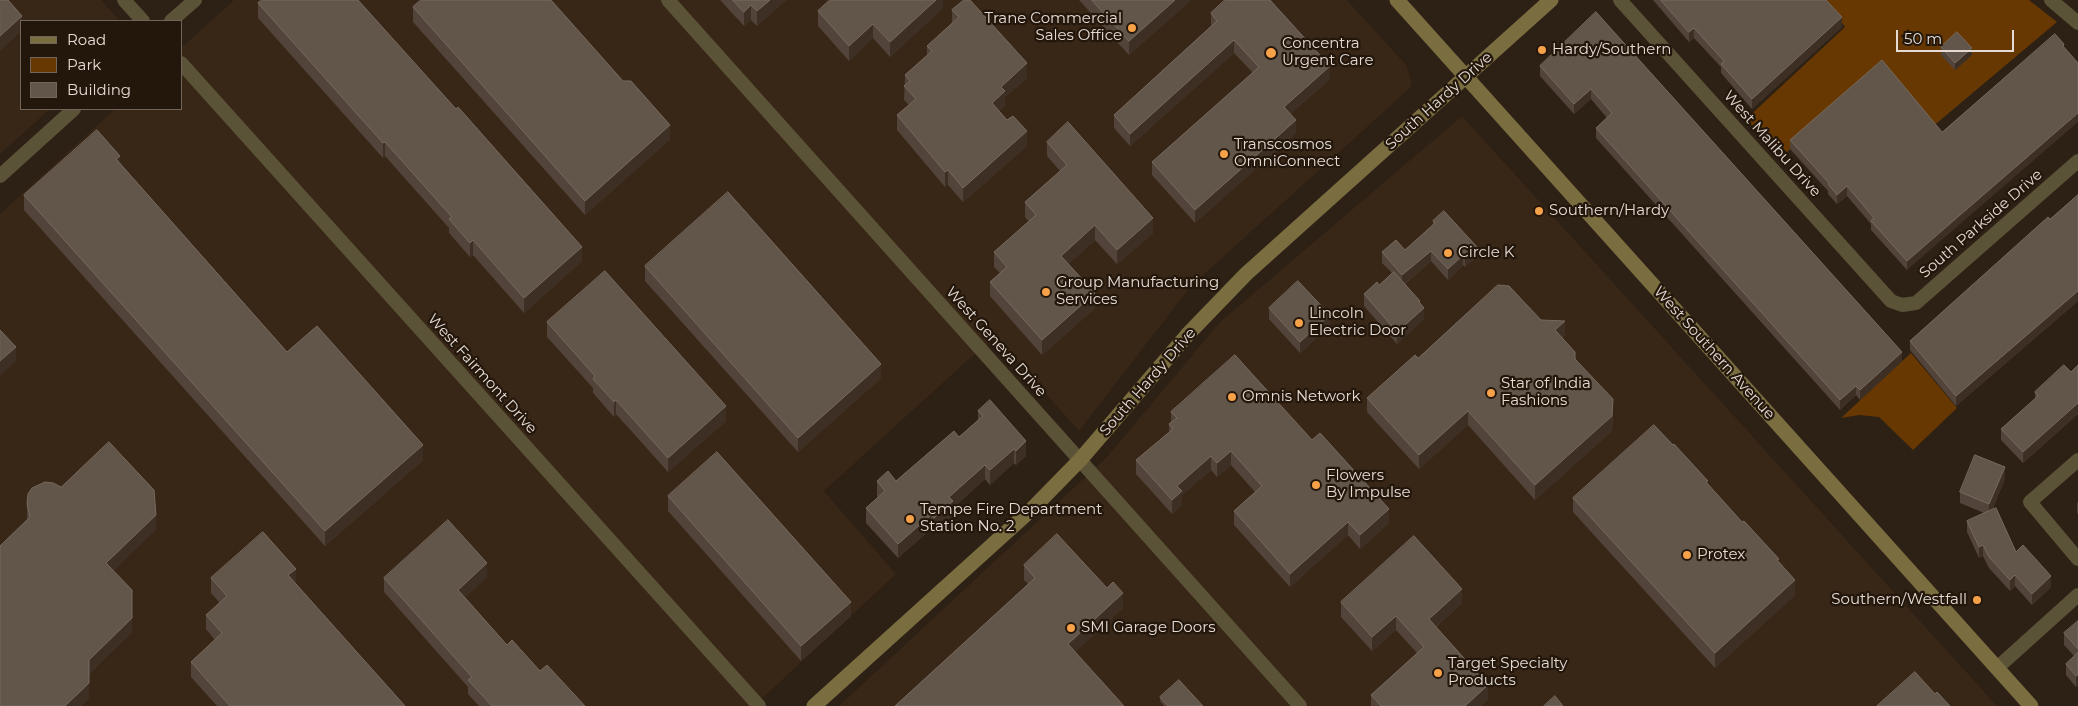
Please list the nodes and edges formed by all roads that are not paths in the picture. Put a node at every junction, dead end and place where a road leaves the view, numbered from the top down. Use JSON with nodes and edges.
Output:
{"nodes":[{"id":1,"x":124,"y":0,"type":"edge"},
{"id":2,"x":195,"y":0,"type":"edge"},
{"id":3,"x":668,"y":0,"type":"edge"},
{"id":4,"x":1397,"y":0,"type":"edge"},
{"id":5,"x":1551,"y":0,"type":"edge"},
{"id":6,"x":1620,"y":0,"type":"edge"},
{"id":7,"x":2051,"y":0,"type":"edge"},
{"id":8,"x":143,"y":20,"type":"edge"},
{"id":9,"x":172,"y":20,"type":"edge"},
{"id":10,"x":2078,"y":23,"type":"edge"},
{"id":11,"x":182,"y":64,"type":"edge"},
{"id":12,"x":1466,"y":77,"type":"junction"},
{"id":13,"x":73,"y":110,"type":"edge"},
{"id":14,"x":2078,"y":161,"type":"edge"},
{"id":15,"x":0,"y":176,"type":"edge"},
{"id":16,"x":1902,"y":305,"type":"joint"},
{"id":17,"x":1080,"y":460,"type":"junction"},
{"id":18,"x":2078,"y":460,"type":"edge"},
{"id":19,"x":2078,"y":559,"type":"edge"},
{"id":20,"x":2078,"y":595,"type":"edge"},
{"id":21,"x":1997,"y":668,"type":"junction"},
{"id":22,"x":759,"y":706,"type":"edge"},
{"id":23,"x":814,"y":706,"type":"edge"},
{"id":24,"x":1300,"y":706,"type":"edge"},
{"id":25,"x":2031,"y":706,"type":"edge"}],
"edges":[{"from":1,"to":8,"type":"street"},
{"from":2,"to":9,"type":"street"},
{"from":3,"to":17,"type":"street","name":"West Geneva Drive"},
{"from":4,"to":12,"type":"street","name":"West Southern Avenue"},
{"from":5,"to":12,"type":"street","name":"South Hardy Drive"},
{"from":6,"to":16,"type":"street","name":"West Malibu Drive"},
{"from":7,"to":10,"type":"street"},
{"from":11,"to":22,"type":"street","name":"West Fairmont Drive"},
{"from":12,"to":17,"type":"street","name":"South Hardy Drive"},
{"from":12,"to":21,"type":"street","name":"West Southern Avenue"},
{"from":13,"to":15,"type":"street"},
{"from":14,"to":16,"type":"street","name":"South Parkside Drive"},
{"from":17,"to":23,"type":"street","name":"South Hardy Drive"},
{"from":17,"to":24,"type":"street","name":"West Geneva Drive"},
{"from":18,"to":19,"type":"street"},
{"from":20,"to":21,"type":"street"},
{"from":21,"to":25,"type":"street","name":"West Southern Avenue"}]}
